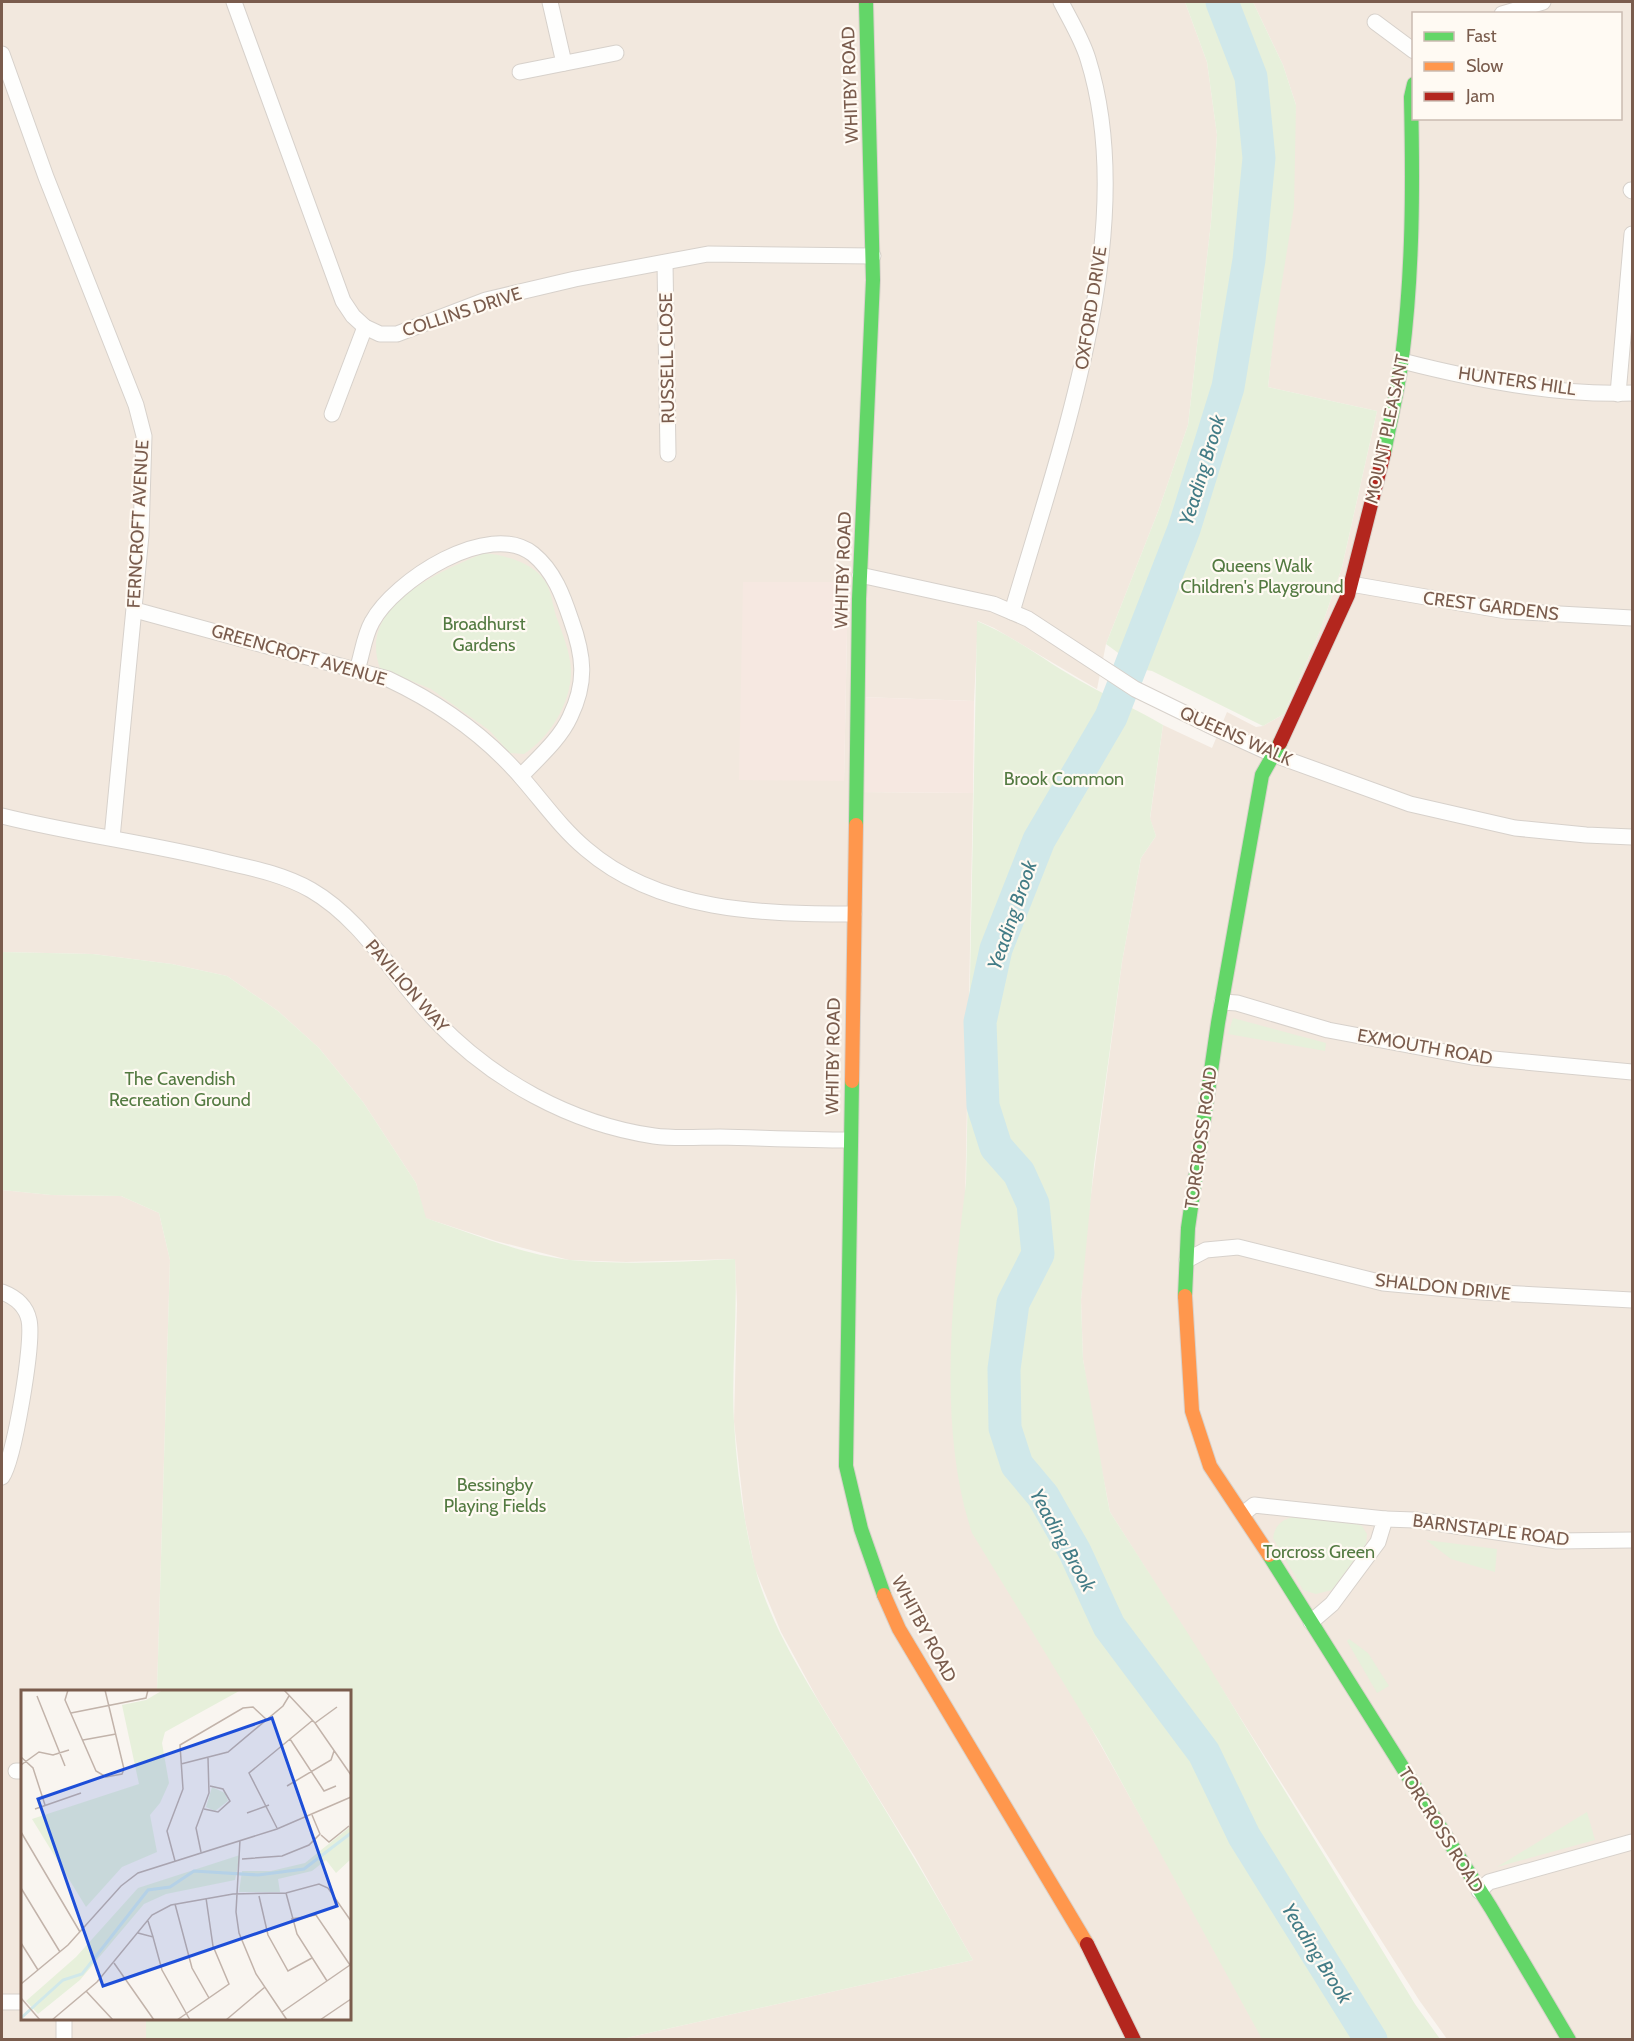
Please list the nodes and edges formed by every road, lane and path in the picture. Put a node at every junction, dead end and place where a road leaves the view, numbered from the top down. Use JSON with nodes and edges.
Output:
{"nodes":[{"id":1,"x":234,"y":2,"type":"edge"},
{"id":2,"x":550,"y":2,"type":"edge"},
{"id":3,"x":866,"y":2,"type":"edge"},
{"id":4,"x":1061,"y":2,"type":"edge"},
{"id":5,"x":1543,"y":2,"type":"edge"},
{"id":6,"x":1509,"y":12,"type":"edge"},
{"id":7,"x":1375,"y":22,"type":"dead end"},
{"id":8,"x":1412,"y":50,"type":"edge"},
{"id":9,"x":616,"y":53,"type":"dead end"},
{"id":10,"x":2,"y":54,"type":"edge"},
{"id":11,"x":564,"y":63,"type":"junction"},
{"id":12,"x":520,"y":72,"type":"dead end"},
{"id":13,"x":1412,"y":90,"type":"edge"},
{"id":14,"x":1632,"y":234,"type":"edge"},
{"id":15,"x":873,"y":256,"type":"junction"},
{"id":16,"x":665,"y":263,"type":"junction"},
{"id":17,"x":365,"y":327,"type":"junction"},
{"id":18,"x":1402,"y":362,"type":"junction"},
{"id":19,"x":1625,"y":394,"type":"edge"},
{"id":20,"x":332,"y":414,"type":"dead end"},
{"id":21,"x":668,"y":454,"type":"dead end"},
{"id":22,"x":860,"y":575,"type":"junction"},
{"id":23,"x":1351,"y":584,"type":"junction"},
{"id":24,"x":135,"y":610,"type":"junction"},
{"id":25,"x":1012,"y":612,"type":"junction"},
{"id":26,"x":1632,"y":618,"type":"edge"},
{"id":27,"x":357,"y":670,"type":"junction"},
{"id":28,"x":1272,"y":754,"type":"junction"},
{"id":29,"x":521,"y":776,"type":"junction"},
{"id":30,"x":2,"y":816,"type":"edge"},
{"id":31,"x":1632,"y":837,"type":"edge"},
{"id":32,"x":112,"y":838,"type":"junction"},
{"id":33,"x":854,"y":914,"type":"junction"},
{"id":34,"x":1222,"y":1002,"type":"junction"},
{"id":35,"x":1632,"y":1072,"type":"edge"},
{"id":36,"x":849,"y":1140,"type":"junction"},
{"id":37,"x":1187,"y":1260,"type":"junction"},
{"id":38,"x":2,"y":1292,"type":"edge"},
{"id":39,"x":1632,"y":1300,"type":"edge"},
{"id":40,"x":2,"y":1477,"type":"edge"},
{"id":41,"x":1244,"y":1514,"type":"junction"},
{"id":42,"x":1385,"y":1519,"type":"junction"},
{"id":43,"x":1632,"y":1540,"type":"edge"},
{"id":44,"x":1311,"y":1622,"type":"junction"},
{"id":45,"x":1632,"y":1842,"type":"edge"},
{"id":46,"x":1479,"y":1891,"type":"junction"},
{"id":47,"x":2,"y":2002,"type":"edge"},
{"id":48,"x":21,"y":2002,"type":"edge"},
{"id":49,"x":64,"y":2020,"type":"edge"},
{"id":50,"x":64,"y":2040,"type":"edge"},
{"id":51,"x":1134,"y":2040,"type":"edge"},
{"id":52,"x":1569,"y":2040,"type":"edge"}],
"edges":[{"from":1,"to":17,"type":"street"},
{"from":2,"to":11,"type":"street"},
{"from":3,"to":15,"type":"street","name":"WHITBY ROAD"},
{"from":4,"to":25,"type":"street","name":"OXFORD DRIVE"},
{"from":5,"to":6,"type":"street"},
{"from":7,"to":8,"type":"street"},
{"from":9,"to":11,"type":"street"},
{"from":10,"to":24,"type":"street","name":"FERNCROFT AVENUE"},
{"from":11,"to":12,"type":"street"},
{"from":13,"to":18,"type":"street","name":"MOUNT PLEASANT"},
{"from":14,"to":19,"type":"street"},
{"from":15,"to":16,"type":"street","name":"COLLINS DRIVE"},
{"from":15,"to":22,"type":"street","name":"WHITBY ROAD"},
{"from":16,"to":17,"type":"street","name":"COLLINS DRIVE"},
{"from":16,"to":21,"type":"street","name":"RUSSELL CLOSE"},
{"from":17,"to":20,"type":"street"},
{"from":18,"to":19,"type":"street","name":"HUNTERS HILL"},
{"from":18,"to":23,"type":"street","name":"MOUNT PLEASANT"},
{"from":22,"to":25,"type":"street","name":"QUEENS WALK"},
{"from":22,"to":33,"type":"street","name":"WHITBY ROAD"},
{"from":23,"to":26,"type":"street","name":"CREST GARDENS"},
{"from":23,"to":28,"type":"street","name":"MOUNT PLEASANT"},
{"from":24,"to":27,"type":"street","name":"GREENCROFT AVENUE"},
{"from":24,"to":32,"type":"street","name":"FERNCROFT AVENUE"},
{"from":25,"to":28,"type":"street","name":"QUEENS WALK"},
{"from":27,"to":29,"type":"street","name":"GREENCROFT AVENUE"},
{"from":27,"to":29,"type":"street"},
{"from":28,"to":31,"type":"street","name":"QUEENS WALK"},
{"from":28,"to":34,"type":"street","name":"TORCROSS ROAD"},
{"from":29,"to":33,"type":"street","name":"GREENCROFT AVENUE"},
{"from":30,"to":32,"type":"street","name":"PAVILION WAY"},
{"from":32,"to":36,"type":"street","name":"PAVILION WAY"},
{"from":33,"to":36,"type":"street","name":"WHITBY ROAD"},
{"from":34,"to":35,"type":"street","name":"EXMOUTH ROAD"},
{"from":34,"to":37,"type":"street","name":"TORCROSS ROAD"},
{"from":36,"to":51,"type":"street","name":"WHITBY ROAD"},
{"from":37,"to":39,"type":"street","name":"SHALDON DRIVE"},
{"from":37,"to":41,"type":"street","name":"TORCROSS ROAD"},
{"from":38,"to":40,"type":"street"},
{"from":41,"to":42,"type":"street"},
{"from":41,"to":44,"type":"street","name":"TORCROSS ROAD"},
{"from":42,"to":43,"type":"street","name":"BARNSTAPLE ROAD"},
{"from":42,"to":44,"type":"street"},
{"from":44,"to":46,"type":"street","name":"TORCROSS ROAD"},
{"from":45,"to":46,"type":"street"},
{"from":46,"to":52,"type":"street","name":"TORCROSS ROAD"},
{"from":47,"to":48,"type":"street"},
{"from":49,"to":50,"type":"street"}]}
